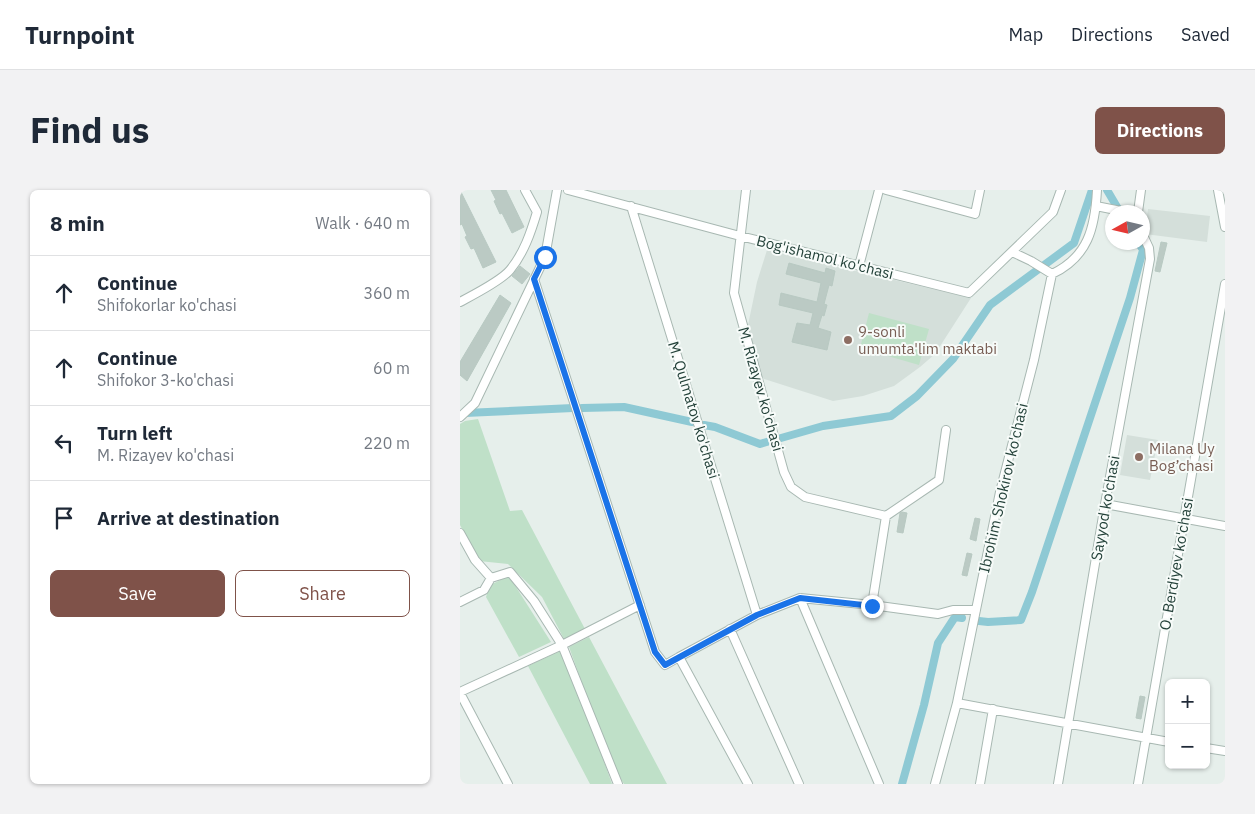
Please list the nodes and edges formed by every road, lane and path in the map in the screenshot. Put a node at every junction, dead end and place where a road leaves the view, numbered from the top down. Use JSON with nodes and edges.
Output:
{"nodes":[{"id":1,"x":525,"y":190,"type":"edge"},
{"id":2,"x":557,"y":190,"type":"edge"},
{"id":3,"x":568,"y":190,"type":"edge"},
{"id":4,"x":746,"y":190,"type":"edge"},
{"id":5,"x":879,"y":190,"type":"edge"},
{"id":6,"x":886,"y":190,"type":"edge"},
{"id":7,"x":980,"y":190,"type":"edge"},
{"id":8,"x":1061,"y":190,"type":"edge"},
{"id":9,"x":1097,"y":190,"type":"edge"},
{"id":10,"x":1141,"y":190,"type":"edge"},
{"id":11,"x":1218,"y":190,"type":"edge"},
{"id":12,"x":1139,"y":205,"type":"edge"},
{"id":13,"x":631,"y":206,"type":"junction"},
{"id":14,"x":1096,"y":206,"type":"junction"},
{"id":15,"x":1105,"y":208,"type":"edge"},
{"id":16,"x":1225,"y":226,"type":"edge"},
{"id":17,"x":740,"y":236,"type":"junction"},
{"id":18,"x":1149,"y":250,"type":"edge"},
{"id":19,"x":1012,"y":252,"type":"junction"},
{"id":20,"x":859,"y":266,"type":"junction"},
{"id":21,"x":1048,"y":272,"type":"junction"},
{"id":22,"x":534,"y":279,"type":"junction"},
{"id":23,"x":1225,"y":284,"type":"edge"},
{"id":24,"x":460,"y":302,"type":"edge"},
{"id":25,"x":460,"y":417,"type":"edge"},
{"id":26,"x":946,"y":430,"type":"dead end"},
{"id":27,"x":1105,"y":504,"type":"junction"},
{"id":28,"x":886,"y":516,"type":"junction"},
{"id":29,"x":1184,"y":517,"type":"junction"},
{"id":30,"x":1225,"y":526,"type":"edge"},
{"id":31,"x":460,"y":532,"type":"edge"},
{"id":32,"x":491,"y":578,"type":"junction"},
{"id":33,"x":800,"y":598,"type":"junction"},
{"id":34,"x":460,"y":602,"type":"edge"},
{"id":35,"x":640,"y":605,"type":"junction"},
{"id":36,"x":872,"y":606,"type":"junction"},
{"id":37,"x":976,"y":610,"type":"junction"},
{"id":38,"x":757,"y":615,"type":"junction"},
{"id":39,"x":730,"y":629,"type":"junction"},
{"id":40,"x":562,"y":645,"type":"junction"},
{"id":41,"x":679,"y":657,"type":"junction"},
{"id":42,"x":460,"y":692,"type":"edge"},
{"id":43,"x":957,"y":703,"type":"junction"},
{"id":44,"x":993,"y":709,"type":"junction"},
{"id":45,"x":1068,"y":723,"type":"junction"},
{"id":46,"x":1146,"y":738,"type":"junction"},
{"id":47,"x":1165,"y":741,"type":"edge"},
{"id":48,"x":1210,"y":749,"type":"edge"},
{"id":49,"x":1225,"y":751,"type":"edge"},
{"id":50,"x":508,"y":784,"type":"edge"},
{"id":51,"x":618,"y":784,"type":"edge"},
{"id":52,"x":748,"y":784,"type":"edge"},
{"id":53,"x":799,"y":784,"type":"edge"},
{"id":54,"x":879,"y":784,"type":"edge"},
{"id":55,"x":935,"y":784,"type":"edge"},
{"id":56,"x":980,"y":784,"type":"edge"},
{"id":57,"x":1058,"y":784,"type":"edge"},
{"id":58,"x":1138,"y":784,"type":"edge"}],
"edges":[{"from":1,"to":24,"type":"street"},
{"from":2,"to":22,"type":"street"},
{"from":3,"to":13,"type":"street","name":"Bog'ishamol ko'chasi"},
{"from":4,"to":17,"type":"street","name":"M. Rizayev ko'chasi"},
{"from":5,"to":20,"type":"street"},
{"from":6,"to":7,"type":"street"},
{"from":8,"to":19,"type":"street","name":"Bog'ishamol ko'chasi"},
{"from":9,"to":14,"type":"street"},
{"from":10,"to":12,"type":"street"},
{"from":11,"to":16,"type":"street"},
{"from":13,"to":17,"type":"street","name":"Bog'ishamol ko'chasi"},
{"from":13,"to":38,"type":"street","name":"M. Qulmatov ko'chasi"},
{"from":14,"to":15,"type":"street"},
{"from":14,"to":21,"type":"street"},
{"from":17,"to":20,"type":"street","name":"Bog'ishamol ko'chasi"},
{"from":17,"to":28,"type":"street","name":"M. Rizayev ko'chasi"},
{"from":18,"to":27,"type":"street","name":"Sayyod ko'chasi"},
{"from":19,"to":20,"type":"street","name":"Bog'ishamol ko'chasi"},
{"from":19,"to":21,"type":"street"},
{"from":21,"to":37,"type":"street","name":"Ibrohim Shokirov ko'chasi"},
{"from":22,"to":25,"type":"street"},
{"from":22,"to":35,"type":"street"},
{"from":23,"to":29,"type":"street","name":"O. Berdiyev ko'chasi"},
{"from":26,"to":28,"type":"street"},
{"from":27,"to":29,"type":"street"},
{"from":27,"to":45,"type":"street","name":"Sayyod ko'chasi"},
{"from":28,"to":36,"type":"street"},
{"from":29,"to":30,"type":"street"},
{"from":29,"to":46,"type":"street","name":"O. Berdiyev ko'chasi"},
{"from":31,"to":32,"type":"street"},
{"from":32,"to":34,"type":"street"},
{"from":32,"to":40,"type":"street"},
{"from":33,"to":36,"type":"street"},
{"from":33,"to":38,"type":"street"},
{"from":33,"to":54,"type":"street"},
{"from":35,"to":40,"type":"street"},
{"from":35,"to":41,"type":"street"},
{"from":36,"to":37,"type":"street"},
{"from":37,"to":43,"type":"street","name":"Ibrohim Shokirov ko'chasi"},
{"from":38,"to":39,"type":"street"},
{"from":39,"to":41,"type":"street"},
{"from":39,"to":53,"type":"street"},
{"from":40,"to":42,"type":"street"},
{"from":40,"to":51,"type":"street"},
{"from":41,"to":52,"type":"street"},
{"from":42,"to":50,"type":"street"},
{"from":43,"to":44,"type":"street"},
{"from":43,"to":55,"type":"street","name":"Ibrohim Shokirov ko'chasi"},
{"from":44,"to":45,"type":"street"},
{"from":44,"to":56,"type":"street"},
{"from":45,"to":46,"type":"street"},
{"from":45,"to":57,"type":"street","name":"Sayyod ko'chasi"},
{"from":46,"to":47,"type":"street"},
{"from":46,"to":58,"type":"street","name":"O. Berdiyev ko'chasi"},
{"from":48,"to":49,"type":"street"}]}
